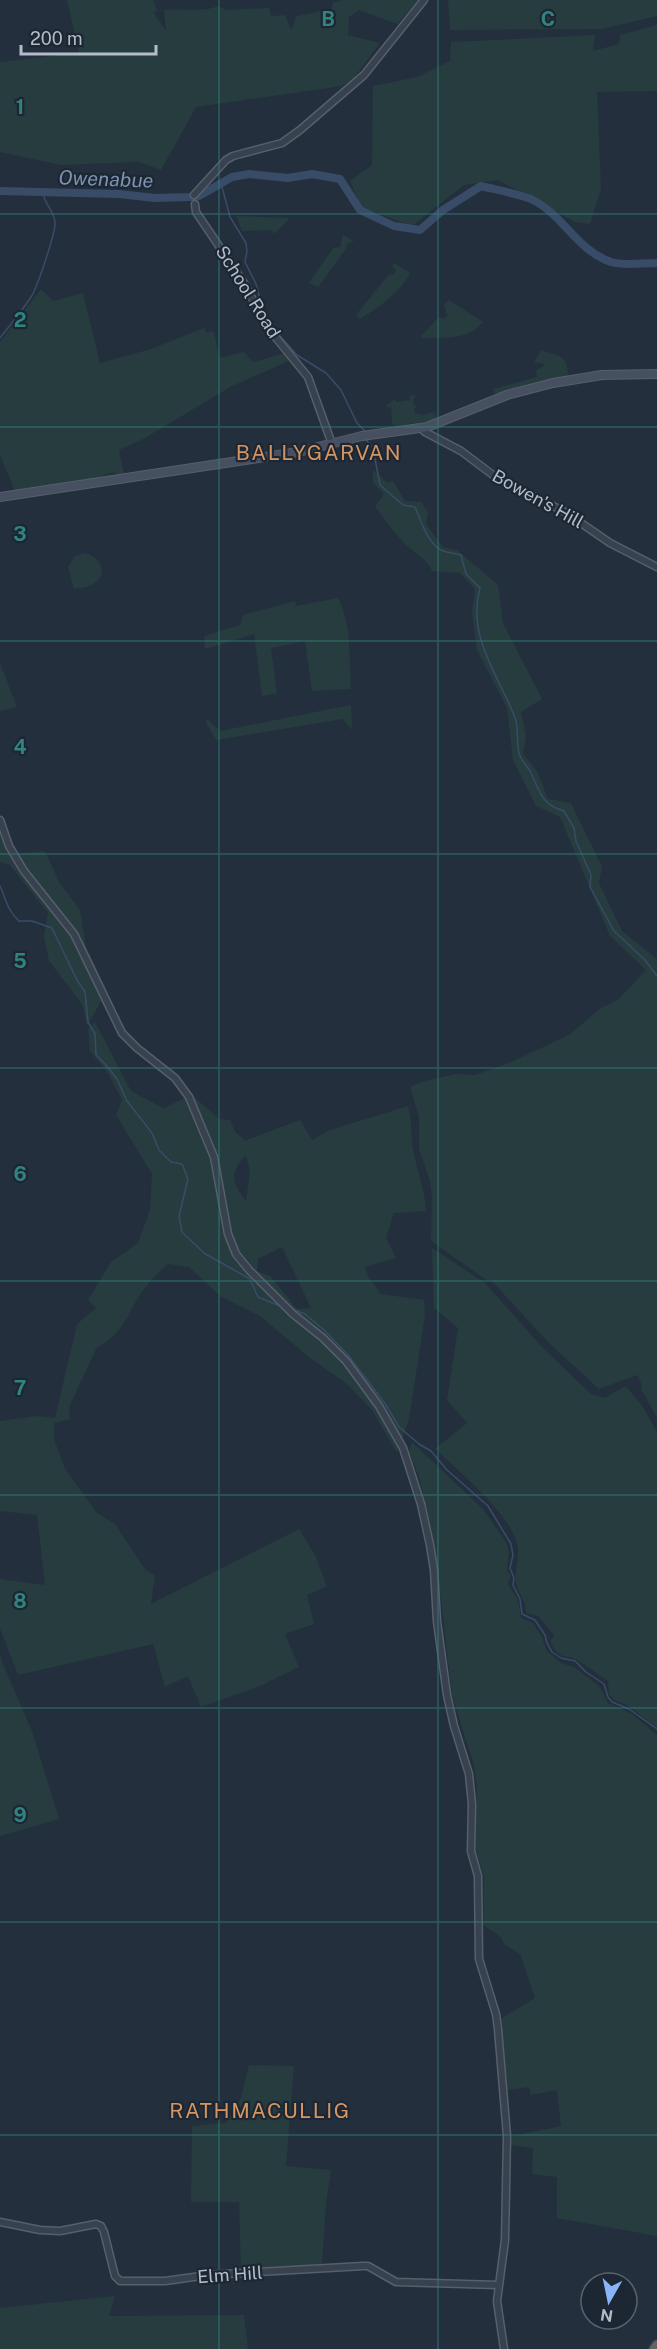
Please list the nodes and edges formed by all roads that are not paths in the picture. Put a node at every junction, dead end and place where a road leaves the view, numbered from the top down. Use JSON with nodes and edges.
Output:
{"nodes":[{"id":1,"x":424,"y":0,"type":"edge"},
{"id":2,"x":194,"y":195,"type":"dead end"},
{"id":3,"x":195,"y":204,"type":"dead end"},
{"id":4,"x":657,"y":374,"type":"edge"},
{"id":5,"x":422,"y":429,"type":"junction"},
{"id":6,"x":332,"y":444,"type":"junction"},
{"id":7,"x":0,"y":497,"type":"edge"},
{"id":8,"x":657,"y":567,"type":"edge"},
{"id":9,"x":0,"y":820,"type":"edge"},
{"id":10,"x":0,"y":2222,"type":"edge"},
{"id":11,"x":498,"y":2285,"type":"junction"},
{"id":12,"x":504,"y":2349,"type":"edge"}],
"edges":[{"from":1,"to":2,"type":"street"},
{"from":3,"to":6,"type":"street","name":"School Road"},
{"from":4,"to":5,"type":"main road"},
{"from":5,"to":6,"type":"main road"},
{"from":5,"to":8,"type":"street","name":"Bowen's Hill"},
{"from":6,"to":7,"type":"main road"},
{"from":9,"to":11,"type":"street"},
{"from":10,"to":11,"type":"street","name":"Elm Hill"},
{"from":11,"to":12,"type":"street"}]}
